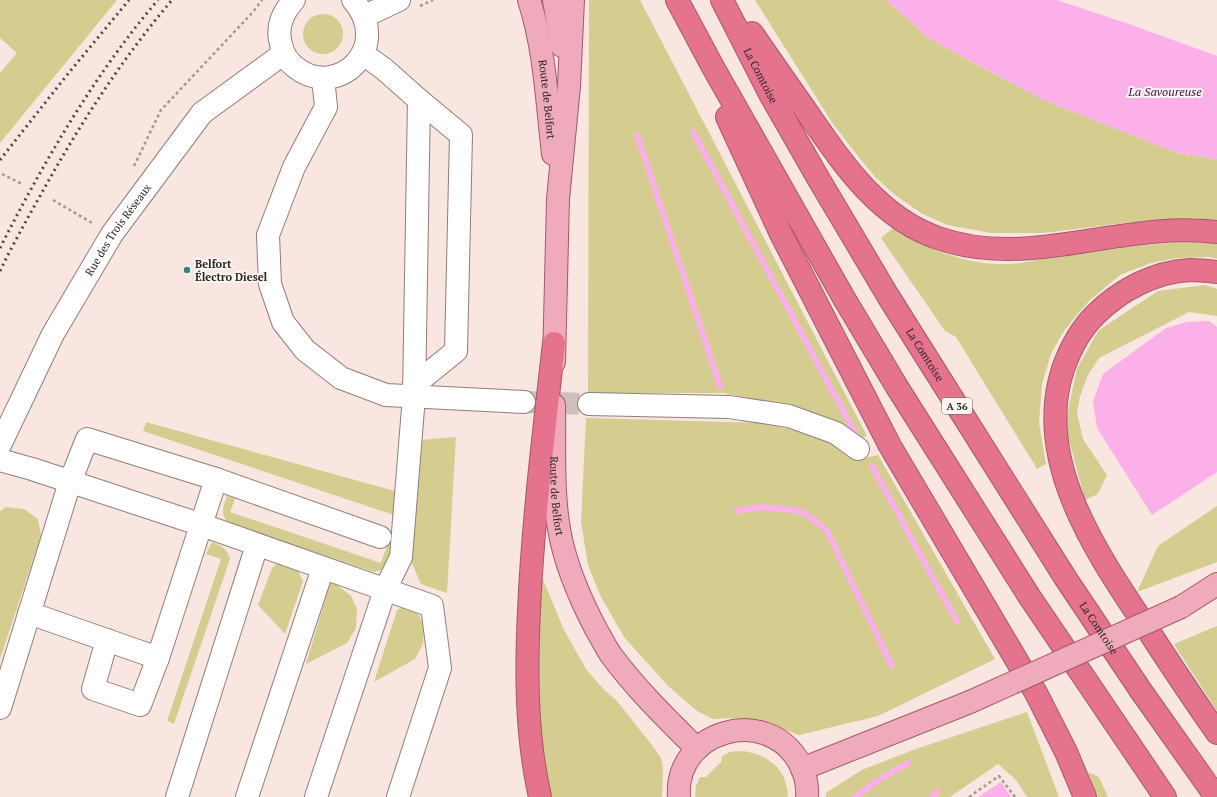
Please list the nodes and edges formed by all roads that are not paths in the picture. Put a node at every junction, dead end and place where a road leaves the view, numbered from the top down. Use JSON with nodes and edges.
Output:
{"nodes":[{"id":1,"x":294,"y":0,"type":"edge"},
{"id":2,"x":529,"y":0,"type":"edge"},
{"id":3,"x":554,"y":0,"type":"edge"},
{"id":4,"x":573,"y":0,"type":"edge"},
{"id":5,"x":672,"y":0,"type":"edge"},
{"id":6,"x":677,"y":0,"type":"edge"},
{"id":7,"x":722,"y":0,"type":"edge"},
{"id":8,"x":729,"y":0,"type":"edge"},
{"id":9,"x":407,"y":4,"type":"edge"},
{"id":10,"x":359,"y":8,"type":"edge"},
{"id":11,"x":283,"y":54,"type":"junction"},
{"id":12,"x":363,"y":54,"type":"junction"},
{"id":13,"x":323,"y":78,"type":"junction"},
{"id":14,"x":569,"y":86,"type":"junction"},
{"id":15,"x":419,"y":100,"type":"junction"},
{"id":16,"x":558,"y":199,"type":"junction"},
{"id":17,"x":1217,"y":232,"type":"edge"},
{"id":18,"x":1217,"y":272,"type":"edge"},
{"id":19,"x":554,"y":343,"type":"junction"},
{"id":20,"x":414,"y":390,"type":"junction"},
{"id":21,"x":524,"y":402,"type":"tunnel mouth"},
{"id":22,"x":589,"y":404,"type":"tunnel mouth"},
{"id":23,"x":0,"y":444,"type":"edge"},
{"id":24,"x":858,"y":449,"type":"dead end"},
{"id":25,"x":0,"y":460,"type":"edge"},
{"id":26,"x":216,"y":479,"type":"junction"},
{"id":27,"x":70,"y":482,"type":"junction"},
{"id":28,"x":202,"y":525,"type":"junction"},
{"id":29,"x":380,"y":537,"type":"dead end"},
{"id":30,"x":257,"y":545,"type":"junction"},
{"id":31,"x":323,"y":568,"type":"junction"},
{"id":32,"x":1217,"y":584,"type":"edge"},
{"id":33,"x":385,"y":590,"type":"junction"},
{"id":34,"x":1217,"y":595,"type":"edge"},
{"id":35,"x":1181,"y":607,"type":"junction"},
{"id":36,"x":29,"y":613,"type":"junction"},
{"id":37,"x":107,"y":640,"type":"junction"},
{"id":38,"x":158,"y":658,"type":"junction"},
{"id":39,"x":0,"y":708,"type":"edge"},
{"id":40,"x":1217,"y":733,"type":"edge"},
{"id":41,"x":697,"y":749,"type":"junction"},
{"id":42,"x":802,"y":769,"type":"junction"},
{"id":43,"x":177,"y":797,"type":"edge"},
{"id":44,"x":247,"y":797,"type":"edge"},
{"id":45,"x":316,"y":797,"type":"edge"},
{"id":46,"x":398,"y":797,"type":"edge"},
{"id":47,"x":540,"y":797,"type":"edge"},
{"id":48,"x":679,"y":797,"type":"edge"},
{"id":49,"x":807,"y":797,"type":"edge"},
{"id":50,"x":1085,"y":797,"type":"edge"},
{"id":51,"x":1166,"y":797,"type":"edge"},
{"id":52,"x":1216,"y":797,"type":"edge"}],
"edges":[{"from":1,"to":11,"type":"street"},
{"from":2,"to":16,"type":"main road","name":"Route de Belfort"},
{"from":3,"to":14,"type":"main road"},
{"from":4,"to":14,"type":"main road","name":"Route de Belfort"},
{"from":5,"to":50,"type":"highway"},
{"from":6,"to":51,"type":"highway"},
{"from":7,"to":52,"type":"highway","name":"La Comtoise","number":"A 36"},
{"from":8,"to":17,"type":"highway"},
{"from":9,"to":10,"type":"street"},
{"from":10,"to":12,"type":"street"},
{"from":11,"to":13,"type":"street"},
{"from":11,"to":23,"type":"street","name":"Rue des Trois Réseaux"},
{"from":12,"to":13,"type":"street"},
{"from":12,"to":15,"type":"street"},
{"from":13,"to":20,"type":"street"},
{"from":14,"to":16,"type":"main road","name":"Route de Belfort"},
{"from":15,"to":20,"type":"street"},
{"from":15,"to":20,"type":"street"},
{"from":16,"to":19,"type":"main road","name":"Route de Belfort"},
{"from":18,"to":40,"type":"highway"},
{"from":19,"to":41,"type":"main road","name":"Route de Belfort"},
{"from":19,"to":47,"type":"highway"},
{"from":20,"to":21,"type":"street"},
{"from":20,"to":33,"type":"street"},
{"from":22,"to":24,"type":"street"},
{"from":25,"to":27,"type":"street"},
{"from":26,"to":27,"type":"street"},
{"from":26,"to":28,"type":"street"},
{"from":26,"to":29,"type":"street"},
{"from":27,"to":28,"type":"street"},
{"from":27,"to":36,"type":"street"},
{"from":28,"to":30,"type":"street"},
{"from":28,"to":38,"type":"street"},
{"from":30,"to":31,"type":"street"},
{"from":30,"to":43,"type":"street"},
{"from":31,"to":33,"type":"street"},
{"from":31,"to":44,"type":"street"},
{"from":32,"to":35,"type":"main road"},
{"from":33,"to":45,"type":"street"},
{"from":33,"to":46,"type":"street"},
{"from":34,"to":35,"type":"main road"},
{"from":35,"to":42,"type":"main road","bridge":true},
{"from":36,"to":37,"type":"street"},
{"from":36,"to":39,"type":"street"},
{"from":37,"to":38,"type":"street"},
{"from":37,"to":38,"type":"street"},
{"from":41,"to":42,"type":"main road"},
{"from":41,"to":48,"type":"main road"},
{"from":42,"to":49,"type":"main road"}]}
